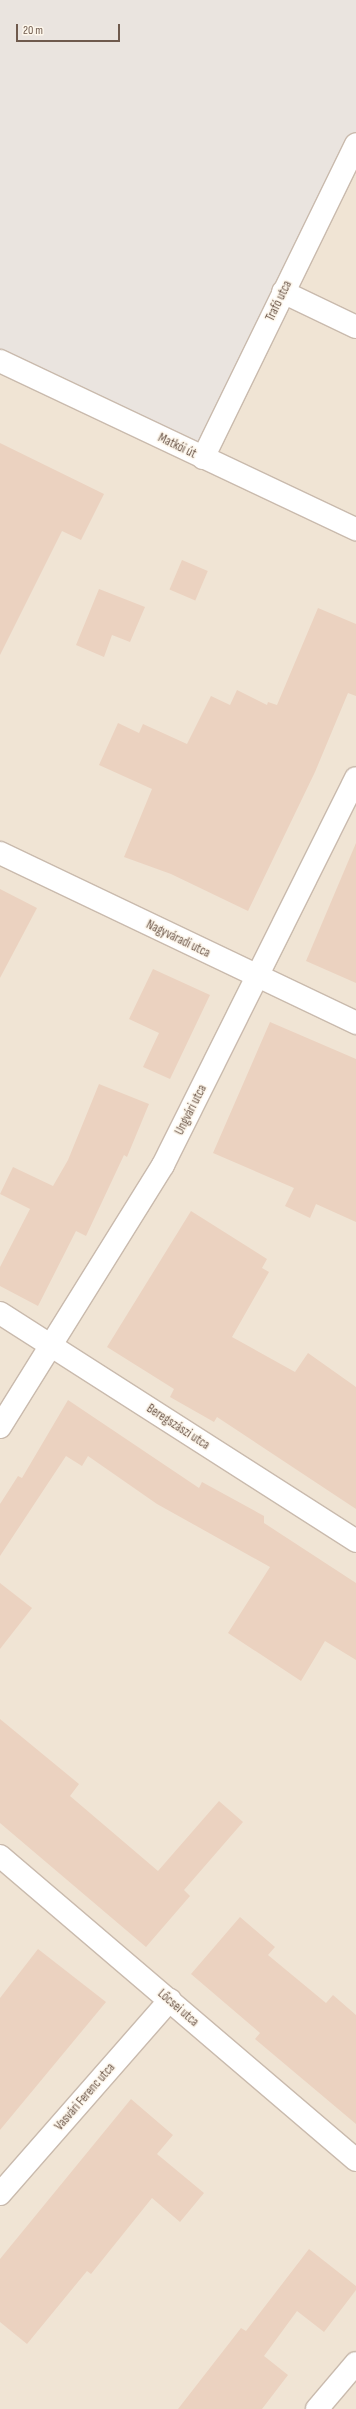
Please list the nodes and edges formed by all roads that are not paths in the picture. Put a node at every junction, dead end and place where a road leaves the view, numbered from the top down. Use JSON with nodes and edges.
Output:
{"nodes":[{"id":1,"x":356,"y":144,"type":"edge"},
{"id":2,"x":283,"y":292,"type":"junction"},
{"id":3,"x":356,"y":327,"type":"edge"},
{"id":4,"x":0,"y":360,"type":"edge"},
{"id":5,"x":203,"y":458,"type":"junction"},
{"id":6,"x":356,"y":529,"type":"edge"},
{"id":7,"x":356,"y":778,"type":"edge"},
{"id":8,"x":0,"y":853,"type":"edge"},
{"id":9,"x":257,"y":977,"type":"junction"},
{"id":10,"x":356,"y":1023,"type":"edge"},
{"id":11,"x":0,"y":1313,"type":"edge"},
{"id":12,"x":52,"y":1347,"type":"junction"},
{"id":13,"x":0,"y":1427,"type":"edge"},
{"id":14,"x":356,"y":1541,"type":"edge"},
{"id":15,"x":0,"y":1856,"type":"edge"},
{"id":16,"x":170,"y":2000,"type":"junction"},
{"id":17,"x":356,"y":2160,"type":"edge"},
{"id":18,"x":0,"y":2194,"type":"edge"},
{"id":19,"x":356,"y":2364,"type":"edge"},
{"id":20,"x":317,"y":2409,"type":"edge"}],
"edges":[{"from":1,"to":2,"type":"street","name":"Trafó utca"},
{"from":2,"to":3,"type":"street"},
{"from":2,"to":5,"type":"street","name":"Trafó utca"},
{"from":4,"to":5,"type":"street","name":"Matkói út"},
{"from":5,"to":6,"type":"street","name":"Matkói út"},
{"from":7,"to":9,"type":"street","name":"Ungvári utca"},
{"from":8,"to":9,"type":"street","name":"Nagyváradi utca"},
{"from":9,"to":10,"type":"street","name":"Nagyváradi utca"},
{"from":9,"to":12,"type":"street","name":"Ungvári utca"},
{"from":11,"to":12,"type":"street","name":"Beregszászi utca"},
{"from":12,"to":13,"type":"street","name":"Ungvári utca"},
{"from":12,"to":14,"type":"street","name":"Beregszászi utca"},
{"from":15,"to":16,"type":"street","name":"Lőcsei utca"},
{"from":16,"to":17,"type":"street","name":"Lőcsei utca"},
{"from":16,"to":18,"type":"street","name":"Vasvári Ferenc utca"},
{"from":19,"to":20,"type":"street"}]}
